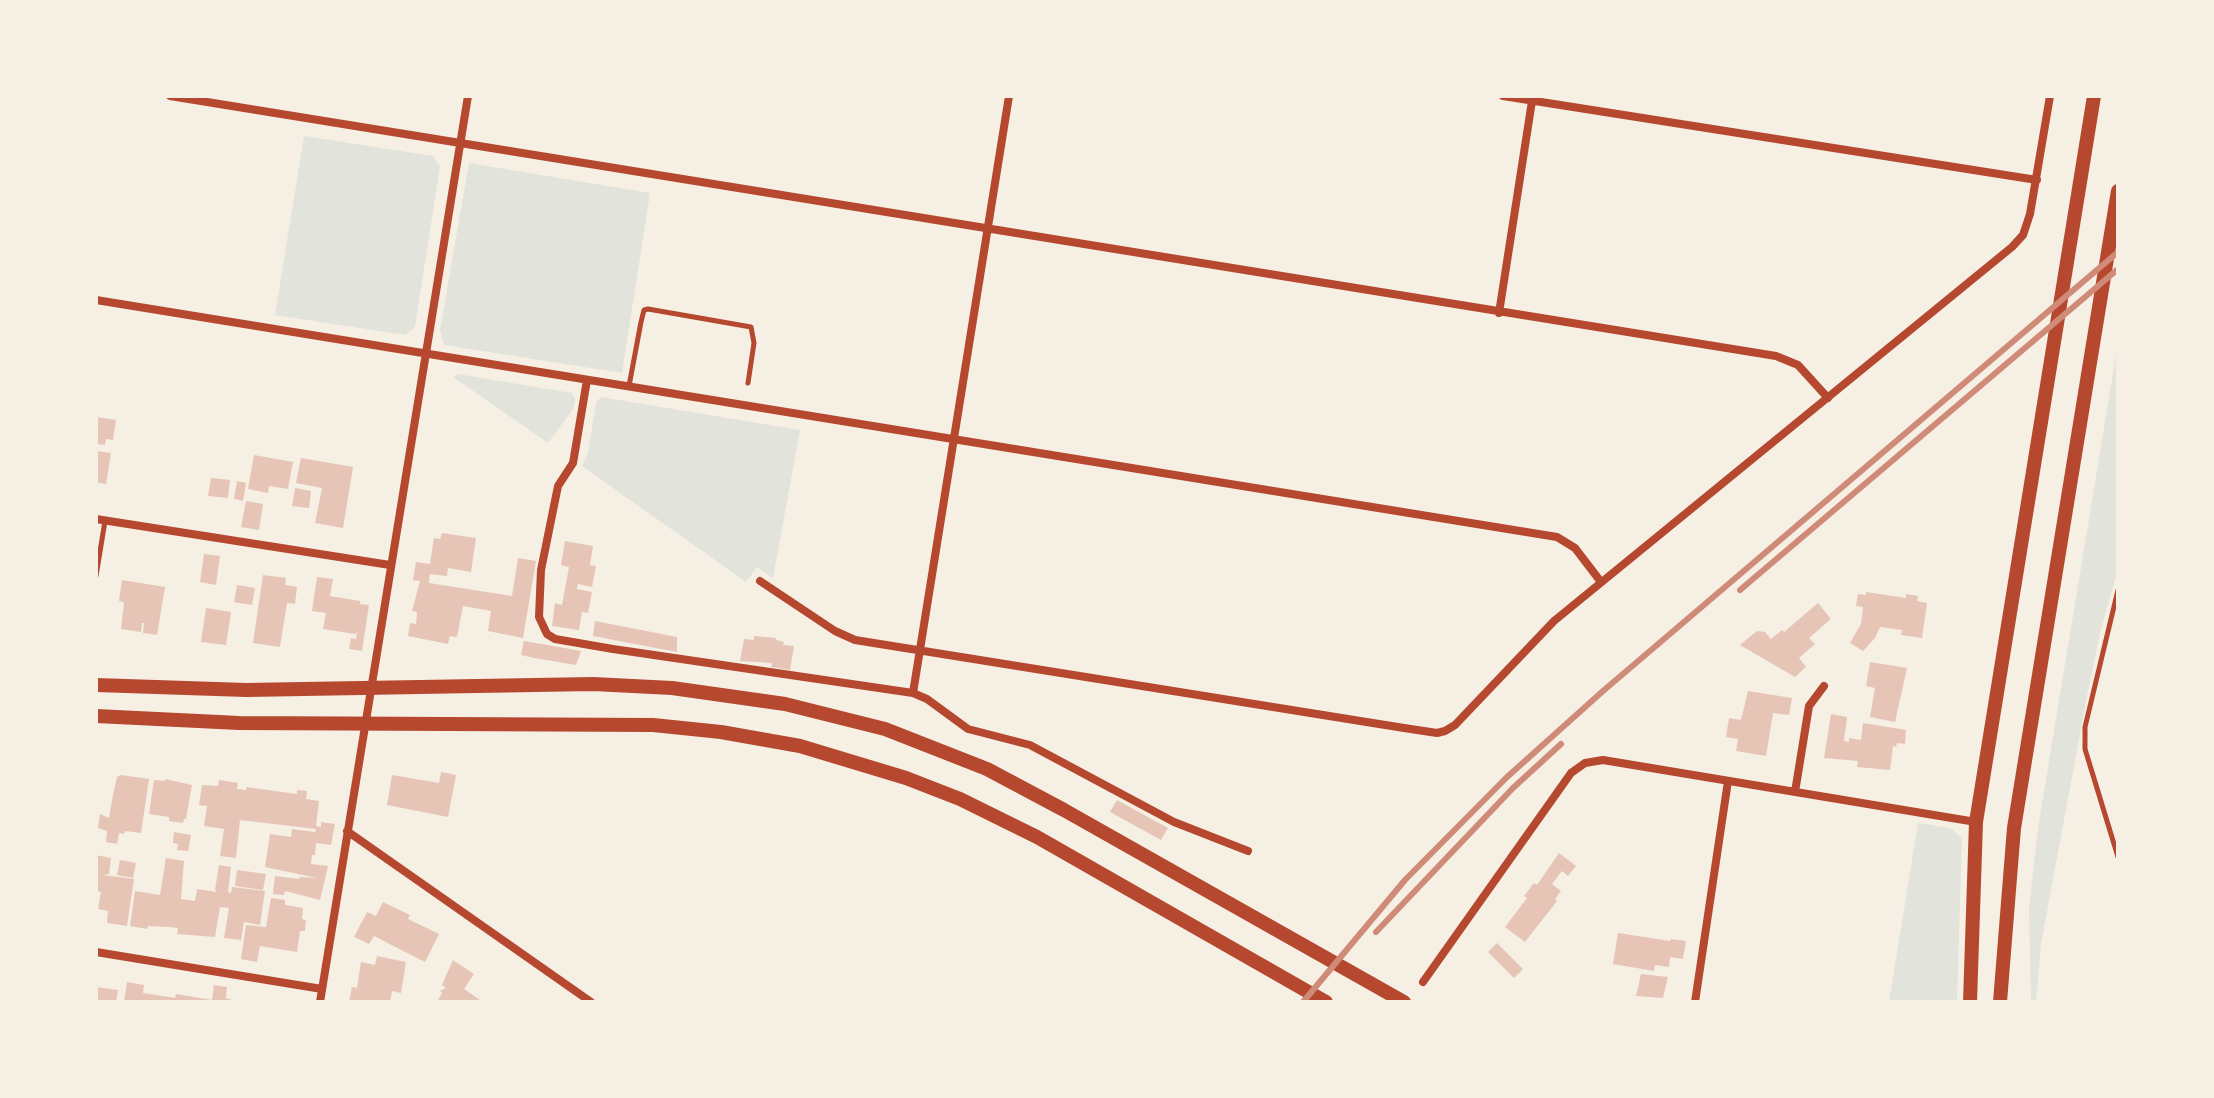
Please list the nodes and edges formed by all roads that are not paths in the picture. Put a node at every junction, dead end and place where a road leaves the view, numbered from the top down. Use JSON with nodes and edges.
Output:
{"nodes":[{"id":1,"x":170,"y":96,"type":"edge"},
{"id":2,"x":468,"y":96,"type":"edge"},
{"id":3,"x":1009,"y":96,"type":"edge"},
{"id":4,"x":1503,"y":96,"type":"edge"},
{"id":5,"x":2050,"y":96,"type":"edge"},
{"id":6,"x":2094,"y":96,"type":"edge"},
{"id":7,"x":1532,"y":101,"type":"junction"},
{"id":8,"x":460,"y":143,"type":"junction"},
{"id":9,"x":2037,"y":180,"type":"junction"},
{"id":10,"x":2118,"y":191,"type":"edge"},
{"id":11,"x":988,"y":228,"type":"junction"},
{"id":12,"x":96,"y":300,"type":"edge"},
{"id":13,"x":1499,"y":313,"type":"junction"},
{"id":14,"x":425,"y":353,"type":"junction"},
{"id":15,"x":587,"y":380,"type":"junction"},
{"id":16,"x":748,"y":383,"type":"dead end"},
{"id":17,"x":629,"y":387,"type":"junction"},
{"id":18,"x":1828,"y":398,"type":"junction"},
{"id":19,"x":953,"y":439,"type":"junction"},
{"id":20,"x":100,"y":520,"type":"edge"},
{"id":21,"x":390,"y":565,"type":"junction"},
{"id":22,"x":96,"y":576,"type":"edge"},
{"id":23,"x":760,"y":581,"type":"dead end"},
{"id":24,"x":1601,"y":582,"type":"junction"},
{"id":25,"x":2118,"y":590,"type":"edge"},
{"id":26,"x":2113,"y":607,"type":"junction"},
{"id":27,"x":2118,"y":616,"type":"edge"},
{"id":28,"x":918,"y":650,"type":"junction"},
{"id":29,"x":96,"y":685,"type":"edge"},
{"id":30,"x":1824,"y":686,"type":"dead end"},
{"id":31,"x":370,"y":690,"type":"junction"},
{"id":32,"x":913,"y":693,"type":"junction"},
{"id":33,"x":96,"y":716,"type":"edge"},
{"id":34,"x":365,"y":723,"type":"junction"},
{"id":35,"x":1728,"y":781,"type":"junction"},
{"id":36,"x":1795,"y":792,"type":"junction"},
{"id":37,"x":1976,"y":822,"type":"junction"},
{"id":38,"x":347,"y":831,"type":"junction"},
{"id":39,"x":1248,"y":851,"type":"dead end"},
{"id":40,"x":2118,"y":857,"type":"edge"},
{"id":41,"x":96,"y":952,"type":"edge"},
{"id":42,"x":1423,"y":982,"type":"dead end"},
{"id":43,"x":322,"y":989,"type":"junction"},
{"id":44,"x":320,"y":1002,"type":"edge"},
{"id":45,"x":591,"y":1002,"type":"edge"},
{"id":46,"x":1326,"y":1002,"type":"edge"},
{"id":47,"x":1404,"y":1002,"type":"edge"},
{"id":48,"x":1695,"y":1002,"type":"edge"},
{"id":49,"x":1970,"y":1002,"type":"edge"},
{"id":50,"x":2000,"y":1002,"type":"edge"}],
"edges":[{"from":1,"to":8,"type":"street"},
{"from":2,"to":8,"type":"street"},
{"from":3,"to":11,"type":"street"},
{"from":4,"to":7,"type":"street"},
{"from":5,"to":9,"type":"street"},
{"from":6,"to":37,"type":"main road"},
{"from":7,"to":9,"type":"street"},
{"from":7,"to":13,"type":"street"},
{"from":8,"to":11,"type":"street"},
{"from":8,"to":14,"type":"street"},
{"from":9,"to":18,"type":"street"},
{"from":10,"to":50,"type":"main road"},
{"from":11,"to":13,"type":"street"},
{"from":11,"to":19,"type":"street"},
{"from":12,"to":14,"type":"street"},
{"from":13,"to":18,"type":"street"},
{"from":14,"to":15,"type":"street"},
{"from":14,"to":21,"type":"street"},
{"from":15,"to":17,"type":"street"},
{"from":15,"to":32,"type":"street"},
{"from":16,"to":17,"type":"lane"},
{"from":17,"to":19,"type":"street"},
{"from":18,"to":24,"type":"street"},
{"from":19,"to":24,"type":"street"},
{"from":19,"to":28,"type":"street"},
{"from":20,"to":21,"type":"street"},
{"from":20,"to":22,"type":"lane"},
{"from":21,"to":31,"type":"street"},
{"from":23,"to":28,"type":"street"},
{"from":24,"to":28,"type":"street"},
{"from":25,"to":26,"type":"lane"},
{"from":26,"to":27,"type":"lane"},
{"from":26,"to":40,"type":"lane"},
{"from":28,"to":32,"type":"street"},
{"from":29,"to":31,"type":"main road"},
{"from":30,"to":36,"type":"street"},
{"from":31,"to":34,"type":"street"},
{"from":31,"to":47,"type":"main road"},
{"from":32,"to":39,"type":"street"},
{"from":33,"to":34,"type":"main road"},
{"from":34,"to":38,"type":"street"},
{"from":34,"to":46,"type":"main road"},
{"from":35,"to":36,"type":"street"},
{"from":35,"to":42,"type":"street"},
{"from":35,"to":48,"type":"street"},
{"from":36,"to":37,"type":"street"},
{"from":37,"to":49,"type":"main road"},
{"from":38,"to":43,"type":"street"},
{"from":38,"to":45,"type":"street"},
{"from":41,"to":43,"type":"street"},
{"from":43,"to":44,"type":"street"}]}
